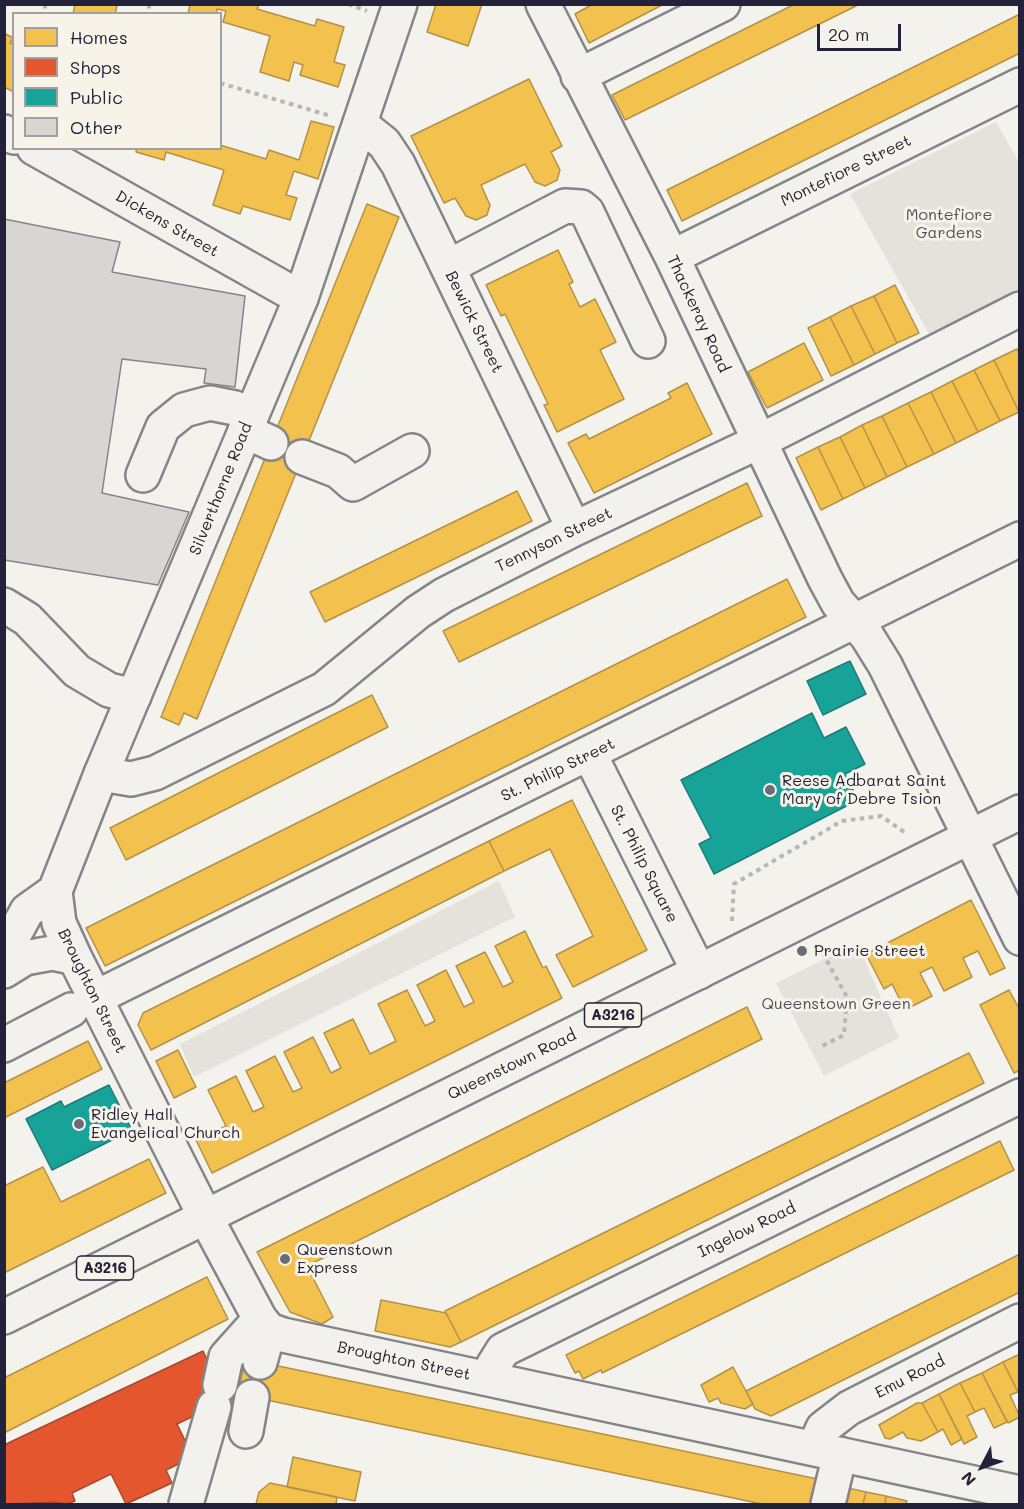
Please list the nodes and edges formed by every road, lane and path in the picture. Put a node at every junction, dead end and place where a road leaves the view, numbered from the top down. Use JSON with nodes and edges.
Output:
{"nodes":[{"id":1,"x":400,"y":4,"type":"edge"},
{"id":2,"x":543,"y":4,"type":"edge"},
{"id":3,"x":723,"y":4,"type":"edge"},
{"id":4,"x":578,"y":76,"type":"junction"},
{"id":5,"x":222,"y":84,"type":"edge"},
{"id":6,"x":1020,"y":85,"type":"edge"},
{"id":7,"x":360,"y":123,"type":"junction"},
{"id":8,"x":38,"y":150,"type":"edge"},
{"id":9,"x":672,"y":258,"type":"junction"},
{"id":10,"x":448,"y":267,"type":"junction"},
{"id":11,"x":301,"y":298,"type":"junction"},
{"id":12,"x":1020,"y":309,"type":"edge"},
{"id":13,"x":648,"y":341,"type":"dead end"},
{"id":14,"x":255,"y":430,"type":"junction"},
{"id":15,"x":758,"y":442,"type":"junction"},
{"id":16,"x":412,"y":451,"type":"dead end"},
{"id":17,"x":302,"y":457,"type":"dead end"},
{"id":18,"x":143,"y":475,"type":"dead end"},
{"id":19,"x":574,"y":529,"type":"junction"},
{"id":20,"x":1020,"y":539,"type":"edge"},
{"id":21,"x":4,"y":605,"type":"edge"},
{"id":22,"x":853,"y":622,"type":"junction"},
{"id":23,"x":134,"y":696,"type":"junction"},
{"id":24,"x":590,"y":754,"type":"junction"},
{"id":25,"x":101,"y":774,"type":"junction"},
{"id":26,"x":1020,"y":812,"type":"edge"},
{"id":27,"x":969,"y":837,"type":"junction"},
{"id":28,"x":923,"y":860,"type":"junction"},
{"id":29,"x":55,"y":891,"type":"junction"},
{"id":30,"x":805,"y":920,"type":"junction"},
{"id":31,"x":1020,"y":938,"type":"edge"},
{"id":32,"x":748,"y":948,"type":"junction"},
{"id":33,"x":4,"y":952,"type":"edge"},
{"id":34,"x":75,"y":958,"type":"junction"},
{"id":35,"x":4,"y":971,"type":"edge"},
{"id":36,"x":699,"y":972,"type":"junction"},
{"id":37,"x":83,"y":1004,"type":"junction"},
{"id":38,"x":4,"y":1045,"type":"edge"},
{"id":39,"x":822,"y":1046,"type":"dead end"},
{"id":40,"x":1020,"y":1096,"type":"edge"},
{"id":41,"x":206,"y":1218,"type":"junction"},
{"id":42,"x":4,"y":1317,"type":"edge"},
{"id":43,"x":1020,"y":1321,"type":"edge"},
{"id":44,"x":265,"y":1325,"type":"junction"},
{"id":45,"x":260,"y":1362,"type":"dead end"},
{"id":46,"x":492,"y":1379,"type":"junction"},
{"id":47,"x":252,"y":1397,"type":"dead end"},
{"id":48,"x":246,"y":1431,"type":"dead end"},
{"id":49,"x":827,"y":1451,"type":"junction"},
{"id":50,"x":1020,"y":1493,"type":"edge"},
{"id":51,"x":186,"y":1504,"type":"edge"},
{"id":52,"x":828,"y":1504,"type":"edge"}],
"edges":[{"from":1,"to":7,"type":"street","name":"Silverthorne Road"},
{"from":2,"to":4,"type":"street","name":"Thackeray Road"},
{"from":3,"to":4,"type":"street"},
{"from":4,"to":9,"type":"street","name":"Thackeray Road"},
{"from":5,"to":7,"type":"path"},
{"from":6,"to":9,"type":"street","name":"Montefiore Street"},
{"from":7,"to":10,"type":"street","name":"Bewick Street"},
{"from":7,"to":11,"type":"street","name":"Silverthorne Road"},
{"from":8,"to":11,"type":"street","name":"Dickens Street"},
{"from":9,"to":15,"type":"street","name":"Thackeray Road"},
{"from":10,"to":13,"type":"street"},
{"from":10,"to":19,"type":"street","name":"Bewick Street"},
{"from":11,"to":14,"type":"street","name":"Silverthorne Road"},
{"from":12,"to":15,"type":"street","name":"Tennyson Street"},
{"from":14,"to":18,"type":"street"},
{"from":14,"to":23,"type":"street","name":"Silverthorne Road"},
{"from":15,"to":19,"type":"street","name":"Tennyson Street"},
{"from":15,"to":22,"type":"street","name":"Thackeray Road"},
{"from":16,"to":17,"type":"street"},
{"from":19,"to":25,"type":"street","name":"Tennyson Street"},
{"from":20,"to":22,"type":"street","name":"St. Philip Street"},
{"from":21,"to":23,"type":"street"},
{"from":22,"to":24,"type":"street","name":"St. Philip Street"},
{"from":22,"to":27,"type":"street"},
{"from":23,"to":25,"type":"street","name":"Silverthorne Road"},
{"from":24,"to":36,"type":"street","name":"St. Philip Square"},
{"from":24,"to":37,"type":"street","name":"St. Philip Street"},
{"from":25,"to":29,"type":"street","name":"Silverthorne Road"},
{"from":26,"to":27,"type":"street","name":"Queenstown Road","number":"A3216"},
{"from":27,"to":28,"type":"street","name":"Queenstown Road","number":"A3216"},
{"from":27,"to":31,"type":"street"},
{"from":28,"to":30,"type":"street","name":"Queenstown Road","number":"A3216"},
{"from":28,"to":32,"type":"path"},
{"from":29,"to":33,"type":"street"},
{"from":29,"to":34,"type":"street","name":"Broughton Street"},
{"from":30,"to":32,"type":"street","name":"Queenstown Road","number":"A3216"},
{"from":30,"to":39,"type":"path"},
{"from":32,"to":36,"type":"street","name":"Queenstown Road","number":"A3216"},
{"from":34,"to":35,"type":"street"},
{"from":34,"to":37,"type":"street","name":"Broughton Street"},
{"from":36,"to":41,"type":"street","name":"Queenstown Road","number":"A3216"},
{"from":37,"to":38,"type":"street","name":"St. Philip Street"},
{"from":37,"to":41,"type":"street","name":"Broughton Street"},
{"from":40,"to":46,"type":"street","name":"Ingelow Road"},
{"from":41,"to":42,"type":"street","name":"Queenstown Road","number":"A3216"},
{"from":41,"to":44,"type":"street","name":"Broughton Street"},
{"from":43,"to":49,"type":"street","name":"Emu Road"},
{"from":44,"to":45,"type":"street"},
{"from":44,"to":46,"type":"street","name":"Broughton Street"},
{"from":44,"to":51,"type":"street"},
{"from":46,"to":49,"type":"street","name":"Broughton Street"},
{"from":47,"to":48,"type":"street"},
{"from":49,"to":50,"type":"street","name":"Broughton Street"},
{"from":49,"to":52,"type":"street","name":"Emu Road"}]}
